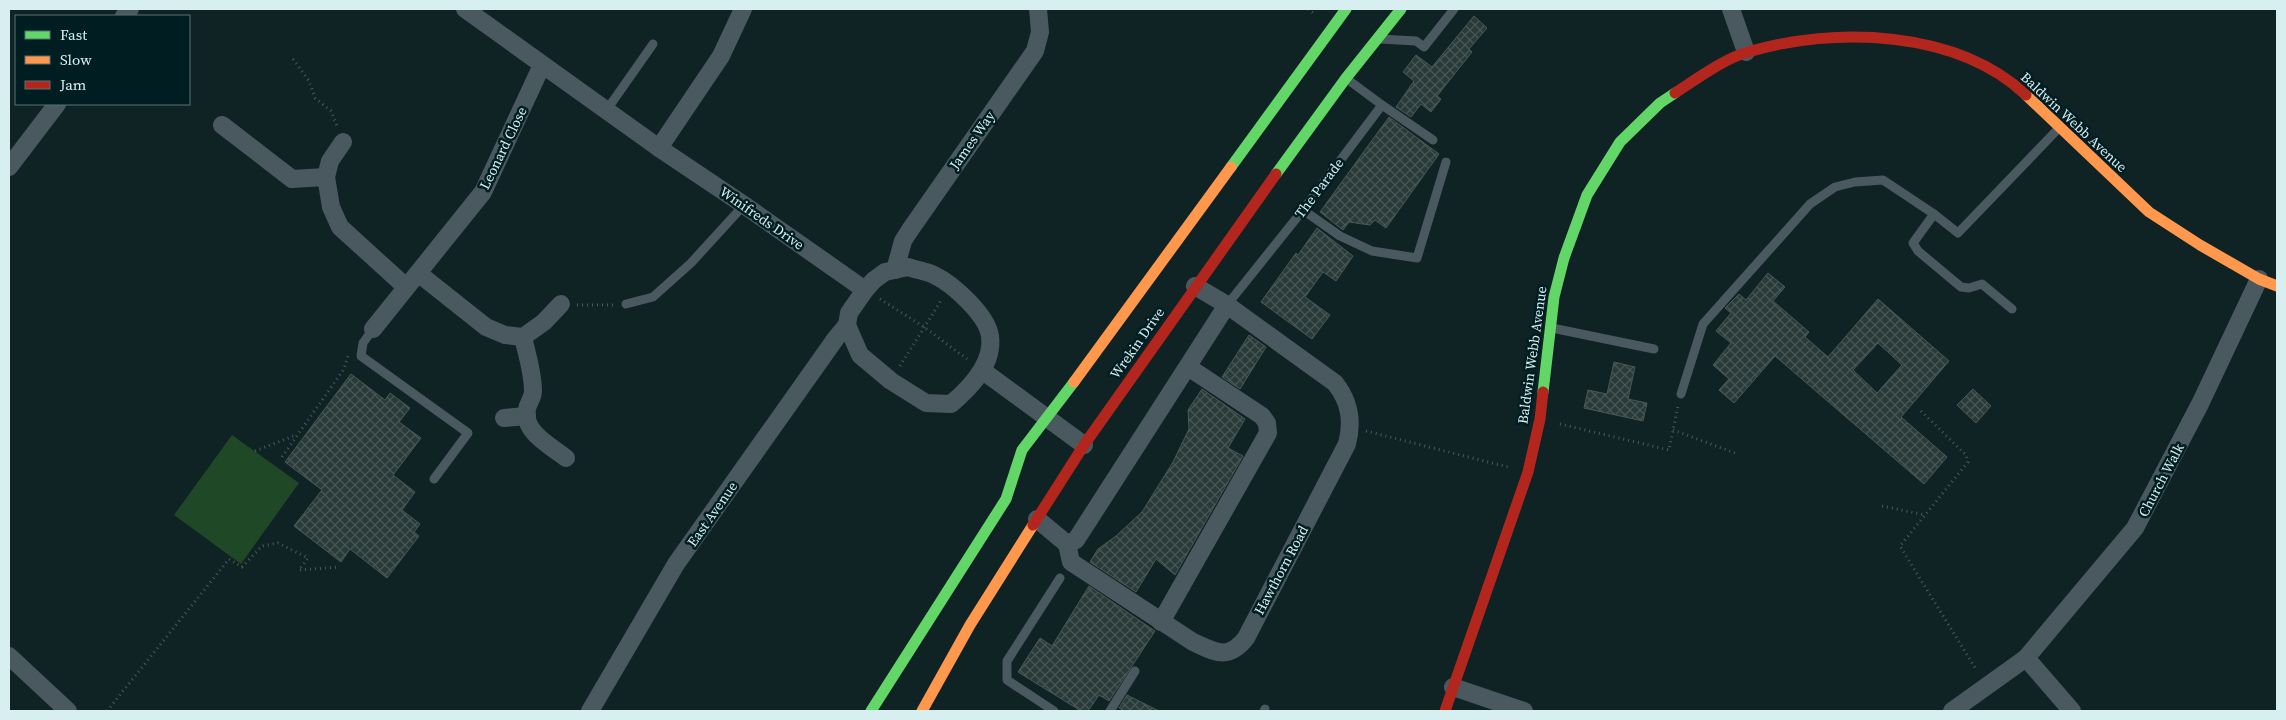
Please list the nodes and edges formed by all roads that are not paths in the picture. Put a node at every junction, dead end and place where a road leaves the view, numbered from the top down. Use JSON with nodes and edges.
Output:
{"nodes":[{"id":1,"x":465,"y":9,"type":"edge"},
{"id":2,"x":743,"y":9,"type":"edge"},
{"id":3,"x":1038,"y":9,"type":"edge"},
{"id":4,"x":1346,"y":9,"type":"edge"},
{"id":5,"x":1400,"y":9,"type":"edge"},
{"id":6,"x":1454,"y":9,"type":"edge"},
{"id":7,"x":1731,"y":9,"type":"edge"},
{"id":8,"x":1376,"y":39,"type":"junction"},
{"id":9,"x":653,"y":44,"type":"dead end"},
{"id":10,"x":1746,"y":52,"type":"junction"},
{"id":11,"x":542,"y":65,"type":"junction"},
{"id":12,"x":1346,"y":78,"type":"junction"},
{"id":13,"x":1382,"y":104,"type":"junction"},
{"id":14,"x":56,"y":105,"type":"edge"},
{"id":15,"x":606,"y":111,"type":"junction"},
{"id":16,"x":222,"y":125,"type":"dead end"},
{"id":17,"x":2060,"y":127,"type":"junction"},
{"id":18,"x":1434,"y":140,"type":"dead end"},
{"id":19,"x":343,"y":142,"type":"road end"},
{"id":20,"x":659,"y":148,"type":"junction"},
{"id":21,"x":1446,"y":162,"type":"dead end"},
{"id":22,"x":9,"y":167,"type":"edge"},
{"id":23,"x":326,"y":177,"type":"junction"},
{"id":24,"x":744,"y":205,"type":"junction"},
{"id":25,"x":1304,"y":210,"type":"junction"},
{"id":26,"x":1934,"y":214,"type":"junction"},
{"id":27,"x":895,"y":270,"type":"junction"},
{"id":28,"x":418,"y":273,"type":"junction"},
{"id":29,"x":2259,"y":279,"type":"junction"},
{"id":30,"x":1195,"y":286,"type":"junction"},
{"id":31,"x":2277,"y":286,"type":"edge"},
{"id":32,"x":406,"y":287,"type":"junction"},
{"id":33,"x":864,"y":290,"type":"junction"},
{"id":34,"x":561,"y":304,"type":"road end"},
{"id":35,"x":626,"y":304,"type":"road end"},
{"id":36,"x":1226,"y":305,"type":"junction"},
{"id":37,"x":2012,"y":309,"type":"dead end"},
{"id":38,"x":847,"y":325,"type":"junction"},
{"id":39,"x":1551,"y":328,"type":"junction"},
{"id":40,"x":368,"y":336,"type":"joint"},
{"id":41,"x":523,"y":337,"type":"junction"},
{"id":42,"x":1654,"y":349,"type":"dead end"},
{"id":43,"x":1188,"y":367,"type":"junction"},
{"id":44,"x":983,"y":370,"type":"junction"},
{"id":45,"x":1681,"y":394,"type":"road end"},
{"id":46,"x":527,"y":416,"type":"junction"},
{"id":47,"x":504,"y":418,"type":"dead end"},
{"id":48,"x":1048,"y":418,"type":"junction"},
{"id":49,"x":1084,"y":445,"type":"junction"},
{"id":50,"x":566,"y":458,"type":"dead end"},
{"id":51,"x":434,"y":479,"type":"dead end"},
{"id":52,"x":1037,"y":520,"type":"junction"},
{"id":53,"x":1066,"y":544,"type":"junction"},
{"id":54,"x":1060,"y":578,"type":"dead end"},
{"id":55,"x":1161,"y":622,"type":"junction"},
{"id":56,"x":9,"y":656,"type":"edge"},
{"id":57,"x":2026,"y":658,"type":"junction"},
{"id":58,"x":1134,"y":671,"type":"dead end"},
{"id":59,"x":1454,"y":686,"type":"junction"},
{"id":60,"x":927,"y":710,"type":"edge"},
{"id":61,"x":68,"y":711,"type":"edge"},
{"id":62,"x":590,"y":711,"type":"edge"},
{"id":63,"x":871,"y":711,"type":"edge"},
{"id":64,"x":1054,"y":711,"type":"edge"},
{"id":65,"x":1110,"y":711,"type":"edge"},
{"id":66,"x":1444,"y":711,"type":"edge"},
{"id":67,"x":1524,"y":711,"type":"edge"},
{"id":68,"x":1952,"y":711,"type":"edge"},
{"id":69,"x":2072,"y":711,"type":"edge"}],
"edges":[{"from":1,"to":11,"type":"street","name":"Winifreds Drive"},
{"from":2,"to":20,"type":"street"},
{"from":3,"to":27,"type":"street","name":"James Way"},
{"from":4,"to":48,"type":"street","name":"Wrekin Drive"},
{"from":5,"to":8,"type":"street","name":"Wrekin Drive"},
{"from":6,"to":8,"type":"lane"},
{"from":7,"to":10,"type":"street"},
{"from":8,"to":12,"type":"street","name":"Wrekin Drive"},
{"from":9,"to":15,"type":"lane"},
{"from":10,"to":17,"type":"street","name":"Baldwin Webb Avenue"},
{"from":10,"to":39,"type":"street","name":"Baldwin Webb Avenue"},
{"from":11,"to":15,"type":"street","name":"Winifreds Drive"},
{"from":11,"to":28,"type":"street","name":"Leonard Close"},
{"from":12,"to":13,"type":"lane"},
{"from":12,"to":30,"type":"street","name":"Wrekin Drive"},
{"from":13,"to":18,"type":"lane"},
{"from":13,"to":25,"type":"lane","name":"The Parade"},
{"from":14,"to":22,"type":"street"},
{"from":15,"to":20,"type":"street","name":"Winifreds Drive"},
{"from":16,"to":23,"type":"street"},
{"from":17,"to":26,"type":"lane"},
{"from":17,"to":29,"type":"street","name":"Baldwin Webb Avenue"},
{"from":19,"to":23,"type":"street"},
{"from":20,"to":24,"type":"street","name":"Winifreds Drive"},
{"from":21,"to":25,"type":"lane"},
{"from":23,"to":32,"type":"street"},
{"from":24,"to":33,"type":"street","name":"Winifreds Drive"},
{"from":24,"to":35,"type":"lane"},
{"from":25,"to":36,"type":"lane","name":"The Parade"},
{"from":26,"to":37,"type":"lane"},
{"from":26,"to":45,"type":"lane"},
{"from":27,"to":33,"type":"street"},
{"from":27,"to":44,"type":"street"},
{"from":28,"to":32,"type":"street","name":"Leonard Close"},
{"from":28,"to":41,"type":"street"},
{"from":29,"to":31,"type":"street","name":"Baldwin Webb Avenue"},
{"from":29,"to":57,"type":"street","name":"Church Walk"},
{"from":30,"to":36,"type":"street"},
{"from":30,"to":49,"type":"street","name":"Wrekin Drive"},
{"from":32,"to":40,"type":"street","name":"Leonard Close"},
{"from":33,"to":38,"type":"street"},
{"from":34,"to":41,"type":"street"},
{"from":36,"to":43,"type":"street","name":"The Parade"},
{"from":36,"to":55,"type":"street","name":"Hawthorn Road"},
{"from":38,"to":44,"type":"street"},
{"from":38,"to":62,"type":"street","name":"East Avenue"},
{"from":39,"to":42,"type":"lane"},
{"from":39,"to":59,"type":"street","name":"Baldwin Webb Avenue"},
{"from":40,"to":51,"type":"lane"},
{"from":41,"to":46,"type":"street"},
{"from":43,"to":53,"type":"street","name":"The Parade"},
{"from":43,"to":55,"type":"street"},
{"from":44,"to":48,"type":"street"},
{"from":46,"to":47,"type":"street"},
{"from":46,"to":50,"type":"street"},
{"from":48,"to":49,"type":"street"},
{"from":48,"to":63,"type":"street","name":"Wrekin Drive"},
{"from":49,"to":52,"type":"street","name":"Wrekin Drive"},
{"from":52,"to":53,"type":"street","name":"Hawthorn Road"},
{"from":52,"to":60,"type":"street","name":"Wrekin Drive"},
{"from":53,"to":55,"type":"street","name":"Hawthorn Road"},
{"from":54,"to":64,"type":"lane"},
{"from":56,"to":61,"type":"street"},
{"from":57,"to":68,"type":"street","name":"Church Walk"},
{"from":57,"to":69,"type":"street"},
{"from":58,"to":65,"type":"lane"},
{"from":59,"to":66,"type":"street","name":"Baldwin Webb Avenue"},
{"from":59,"to":67,"type":"street"}]}
